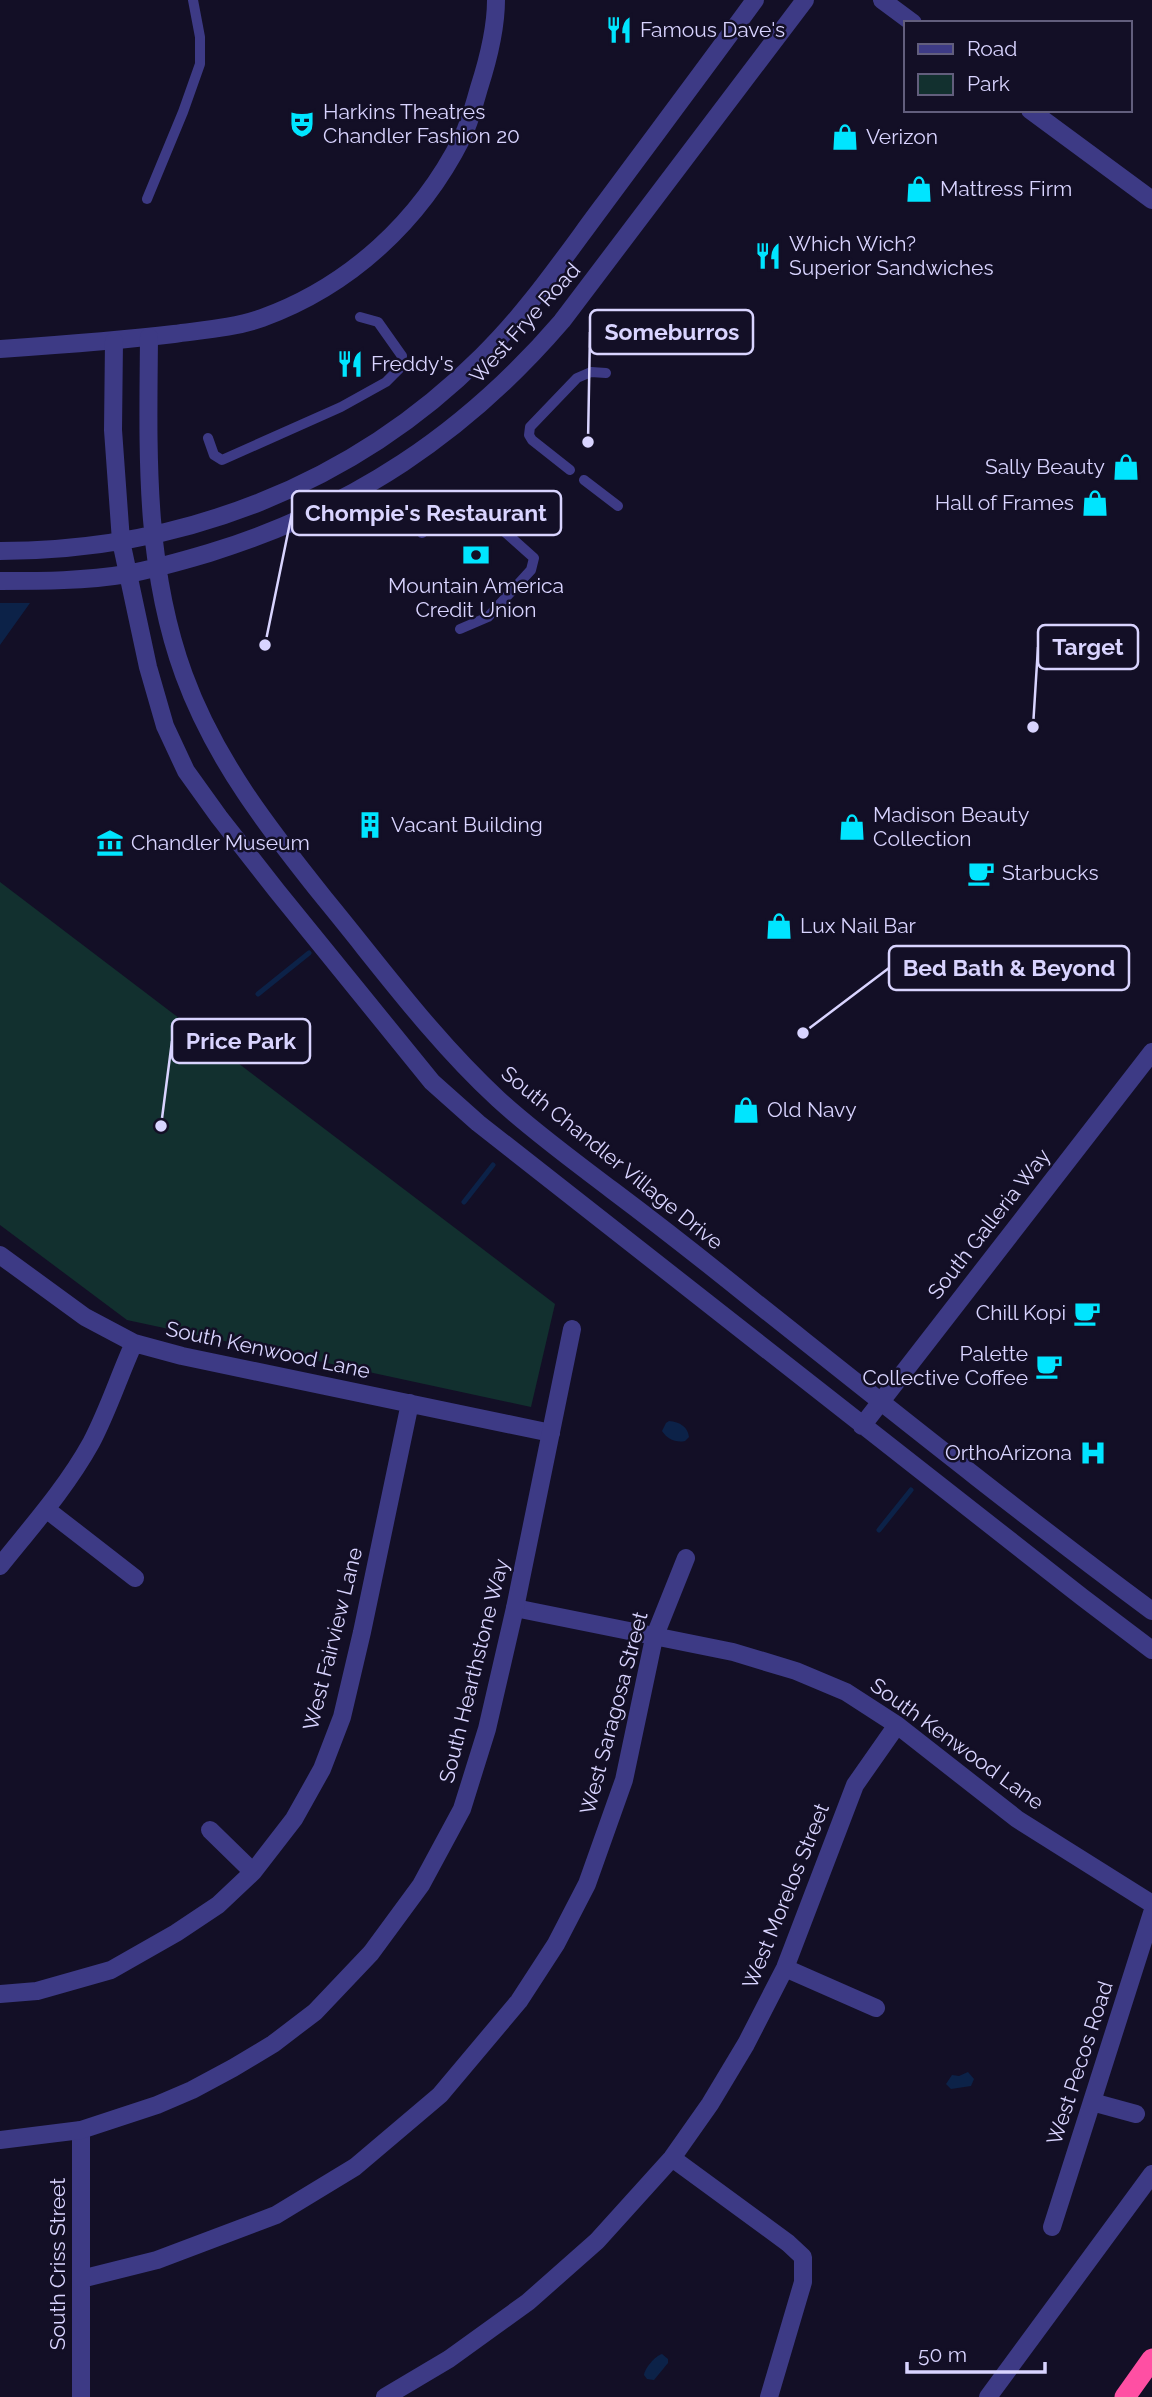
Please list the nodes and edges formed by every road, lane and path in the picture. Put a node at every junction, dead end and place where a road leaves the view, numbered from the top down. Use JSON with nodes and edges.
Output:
{"nodes":[{"id":1,"x":193,"y":0,"type":"edge"},
{"id":2,"x":496,"y":0,"type":"edge"},
{"id":3,"x":755,"y":0,"type":"edge"},
{"id":4,"x":805,"y":0,"type":"edge"},
{"id":5,"x":883,"y":0,"type":"edge"},
{"id":6,"x":910,"y":21,"type":"edge"},
{"id":7,"x":1033,"y":112,"type":"edge"},
{"id":8,"x":147,"y":199,"type":"dead end"},
{"id":9,"x":1152,"y":200,"type":"edge"},
{"id":10,"x":360,"y":317,"type":"dead end"},
{"id":11,"x":149,"y":337,"type":"junction"},
{"id":12,"x":114,"y":341,"type":"junction"},
{"id":13,"x":0,"y":349,"type":"edge"},
{"id":14,"x":606,"y":373,"type":"dead end"},
{"id":15,"x":208,"y":439,"type":"dead end"},
{"id":16,"x":570,"y":470,"type":"dead end"},
{"id":17,"x":584,"y":480,"type":"dead end"},
{"id":18,"x":618,"y":506,"type":"dead end"},
{"id":19,"x":485,"y":514,"type":"dead end"},
{"id":20,"x":497,"y":524,"type":"dead end"},
{"id":21,"x":422,"y":533,"type":"dead end"},
{"id":22,"x":137,"y":538,"type":"junction"},
{"id":23,"x":0,"y":551,"type":"edge"},
{"id":24,"x":143,"y":570,"type":"junction"},
{"id":25,"x":0,"y":581,"type":"edge"},
{"id":26,"x":460,"y":629,"type":"dead end"},
{"id":27,"x":1152,"y":1052,"type":"edge"},
{"id":28,"x":0,"y":1255,"type":"edge"},
{"id":29,"x":572,"y":1329,"type":"dead end"},
{"id":30,"x":134,"y":1343,"type":"junction"},
{"id":31,"x":881,"y":1402,"type":"junction"},
{"id":32,"x":410,"y":1404,"type":"junction"},
{"id":33,"x":862,"y":1426,"type":"junction"},
{"id":34,"x":551,"y":1433,"type":"junction"},
{"id":35,"x":46,"y":1509,"type":"junction"},
{"id":36,"x":686,"y":1558,"type":"dead end"},
{"id":37,"x":0,"y":1566,"type":"edge"},
{"id":38,"x":135,"y":1578,"type":"dead end"},
{"id":39,"x":515,"y":1608,"type":"junction"},
{"id":40,"x":1152,"y":1611,"type":"edge"},
{"id":41,"x":654,"y":1638,"type":"junction"},
{"id":42,"x":1152,"y":1650,"type":"edge"},
{"id":43,"x":897,"y":1725,"type":"junction"},
{"id":44,"x":210,"y":1830,"type":"dead end"},
{"id":45,"x":253,"y":1872,"type":"junction"},
{"id":46,"x":1152,"y":1904,"type":"edge"},
{"id":47,"x":1152,"y":1913,"type":"edge"},
{"id":48,"x":785,"y":1968,"type":"junction"},
{"id":49,"x":0,"y":1994,"type":"edge"},
{"id":50,"x":876,"y":2008,"type":"dead end"},
{"id":51,"x":1092,"y":2102,"type":"junction"},
{"id":52,"x":1136,"y":2114,"type":"dead end"},
{"id":53,"x":81,"y":2130,"type":"junction"},
{"id":54,"x":0,"y":2140,"type":"edge"},
{"id":55,"x":672,"y":2158,"type":"junction"},
{"id":56,"x":1152,"y":2174,"type":"edge"},
{"id":57,"x":1052,"y":2227,"type":"dead end"},
{"id":58,"x":81,"y":2279,"type":"junction"},
{"id":59,"x":1152,"y":2359,"type":"edge"},
{"id":60,"x":81,"y":2397,"type":"edge"},
{"id":61,"x":385,"y":2397,"type":"edge"},
{"id":62,"x":769,"y":2397,"type":"edge"},
{"id":63,"x":988,"y":2397,"type":"edge"},
{"id":64,"x":1125,"y":2397,"type":"edge"}],
"edges":[{"from":1,"to":8,"type":"lane"},
{"from":2,"to":11,"type":"street"},
{"from":3,"to":22,"type":"street","name":"West Frye Road"},
{"from":4,"to":24,"type":"street","name":"West Frye Road"},
{"from":5,"to":6,"type":"street"},
{"from":7,"to":9,"type":"street"},
{"from":10,"to":15,"type":"lane"},
{"from":11,"to":12,"type":"street"},
{"from":11,"to":22,"type":"street","name":"South Chandler Village Drive"},
{"from":12,"to":13,"type":"street"},
{"from":12,"to":22,"type":"street","name":"South Chandler Village Drive"},
{"from":14,"to":16,"type":"lane"},
{"from":17,"to":18,"type":"lane"},
{"from":19,"to":21,"type":"lane"},
{"from":20,"to":26,"type":"lane"},
{"from":22,"to":23,"type":"street"},
{"from":22,"to":24,"type":"street","name":"South Chandler Village Drive"},
{"from":22,"to":24,"type":"street","name":"South Chandler Village Drive"},
{"from":24,"to":25,"type":"street"},
{"from":24,"to":31,"type":"street","name":"South Chandler Village Drive"},
{"from":24,"to":33,"type":"street","name":"South Chandler Village Drive"},
{"from":27,"to":31,"type":"street","name":"South Galleria Way"},
{"from":28,"to":30,"type":"street","name":"South Kenwood Lane"},
{"from":29,"to":34,"type":"street","name":"South Hearthstone Way"},
{"from":30,"to":32,"type":"street","name":"South Kenwood Lane"},
{"from":30,"to":35,"type":"street"},
{"from":31,"to":33,"type":"street","name":"South Galleria Way"},
{"from":31,"to":40,"type":"street","name":"South Chandler Village Drive"},
{"from":32,"to":34,"type":"street","name":"South Kenwood Lane"},
{"from":32,"to":45,"type":"street","name":"West Fairview Lane"},
{"from":33,"to":42,"type":"street","name":"South Chandler Village Drive"},
{"from":34,"to":39,"type":"street","name":"South Hearthstone Way"},
{"from":35,"to":37,"type":"street"},
{"from":35,"to":38,"type":"street"},
{"from":36,"to":41,"type":"street","name":"West Saragosa Street"},
{"from":39,"to":41,"type":"street","name":"South Kenwood Lane"},
{"from":39,"to":53,"type":"street","name":"South Hearthstone Way"},
{"from":41,"to":43,"type":"street","name":"South Kenwood Lane"},
{"from":41,"to":58,"type":"street","name":"West Saragosa Street"},
{"from":43,"to":46,"type":"street","name":"South Kenwood Lane"},
{"from":43,"to":48,"type":"street","name":"West Morelos Street"},
{"from":44,"to":45,"type":"street"},
{"from":45,"to":49,"type":"street","name":"West Fairview Lane"},
{"from":47,"to":51,"type":"street","name":"West Pecos Road"},
{"from":48,"to":50,"type":"street"},
{"from":48,"to":55,"type":"street","name":"West Morelos Street"},
{"from":51,"to":52,"type":"street"},
{"from":51,"to":57,"type":"street","name":"West Pecos Road"},
{"from":53,"to":54,"type":"street","name":"South Hearthstone Way"},
{"from":53,"to":58,"type":"street","name":"South Criss Street"},
{"from":55,"to":61,"type":"street","name":"West Morelos Street"},
{"from":55,"to":62,"type":"street"},
{"from":56,"to":63,"type":"street"},
{"from":58,"to":60,"type":"street","name":"South Criss Street"},
{"from":59,"to":64,"type":"highway"}]}
